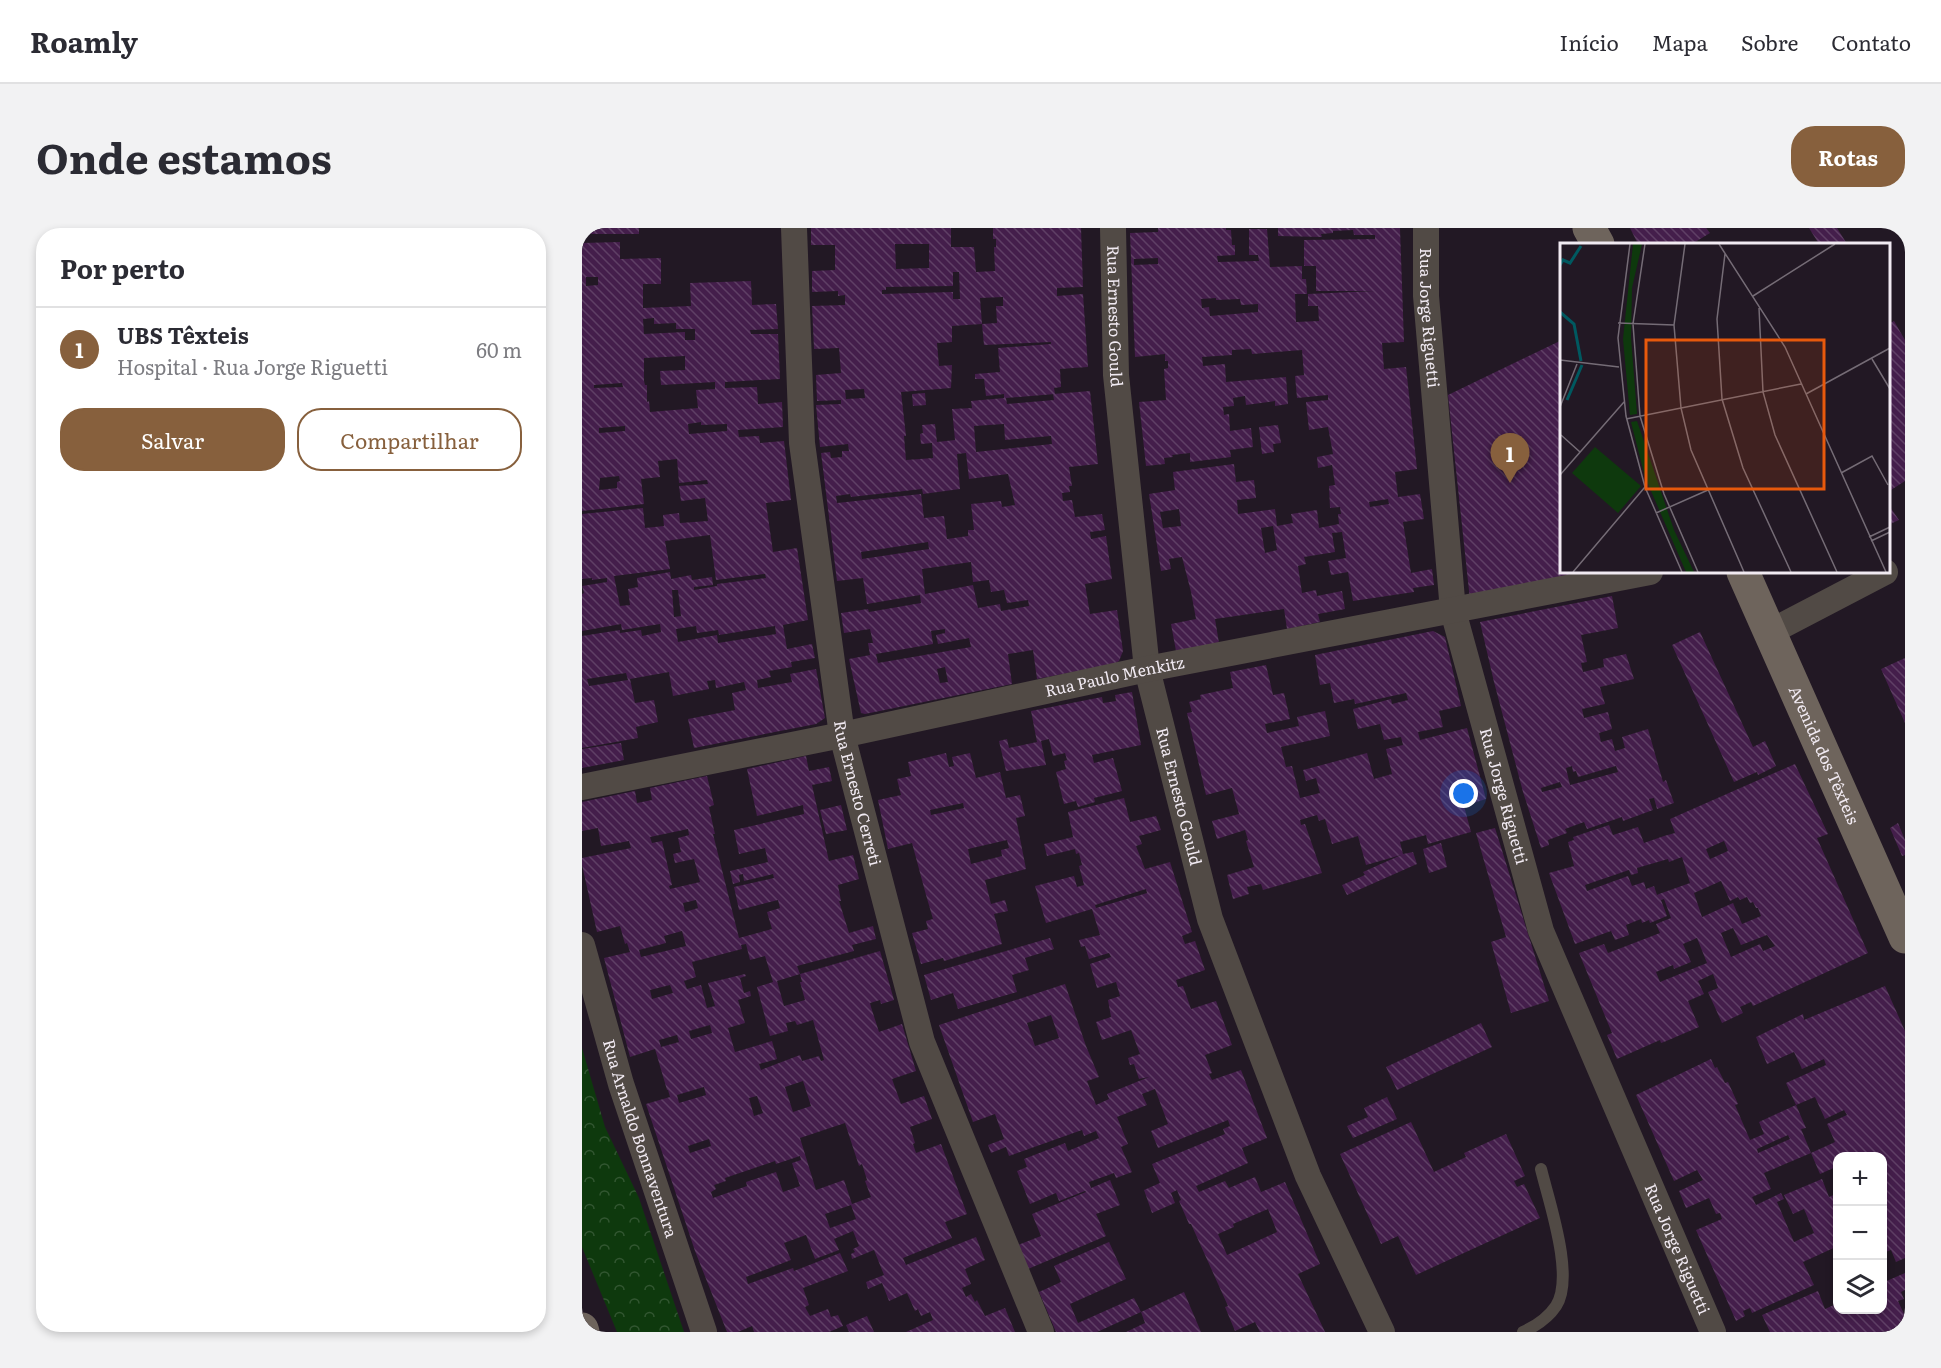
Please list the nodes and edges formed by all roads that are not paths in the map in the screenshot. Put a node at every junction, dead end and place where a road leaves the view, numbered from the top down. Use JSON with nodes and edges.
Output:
{"nodes":[{"id":1,"x":794,"y":228,"type":"edge"},
{"id":2,"x":1113,"y":228,"type":"edge"},
{"id":3,"x":1426,"y":228,"type":"edge"},
{"id":4,"x":1589,"y":228,"type":"edge"},
{"id":5,"x":1597,"y":243,"type":"edge"},
{"id":6,"x":1905,"y":561,"type":"edge"},
{"id":7,"x":1890,"y":569,"type":"edge"},
{"id":8,"x":1645,"y":573,"type":"edge"},
{"id":9,"x":1743,"y":573,"type":"edge"},
{"id":10,"x":1883,"y":573,"type":"edge"},
{"id":11,"x":1453,"y":611,"type":"junction"},
{"id":12,"x":1770,"y":632,"type":"junction"},
{"id":13,"x":1148,"y":669,"type":"junction"},
{"id":14,"x":842,"y":735,"type":"junction"},
{"id":15,"x":582,"y":787,"type":"edge"},
{"id":16,"x":1905,"y":937,"type":"edge"},
{"id":17,"x":582,"y":945,"type":"edge"},
{"id":18,"x":1541,"y":1169,"type":"dead end"},
{"id":19,"x":704,"y":1332,"type":"edge"},
{"id":20,"x":1041,"y":1332,"type":"edge"},
{"id":21,"x":1382,"y":1332,"type":"edge"},
{"id":22,"x":1523,"y":1332,"type":"edge"},
{"id":23,"x":1713,"y":1332,"type":"edge"}],
"edges":[{"from":1,"to":14,"type":"street","name":"Rua Ernesto Cerreti"},
{"from":2,"to":13,"type":"street","name":"Rua Ernesto Gould"},
{"from":3,"to":11,"type":"street","name":"Rua Jorge Riguetti"},
{"from":4,"to":5,"type":"main road"},
{"from":6,"to":7,"type":"street"},
{"from":8,"to":11,"type":"street","name":"Rua Paulo Menkitz"},
{"from":9,"to":12,"type":"main road","name":"Avenida dos Têxteis"},
{"from":10,"to":12,"type":"street"},
{"from":11,"to":13,"type":"street","name":"Rua Paulo Menkitz"},
{"from":11,"to":23,"type":"street","name":"Rua Jorge Riguetti"},
{"from":12,"to":16,"type":"main road","name":"Avenida dos Têxteis"},
{"from":13,"to":14,"type":"street","name":"Rua Paulo Menkitz"},
{"from":13,"to":21,"type":"street","name":"Rua Ernesto Gould"},
{"from":14,"to":15,"type":"street","name":"Rua Paulo Menkitz"},
{"from":14,"to":20,"type":"street","name":"Rua Ernesto Cerreti"},
{"from":17,"to":19,"type":"street","name":"Rua Arnaldo Bonnaventura"},
{"from":18,"to":22,"type":"lane"}]}
